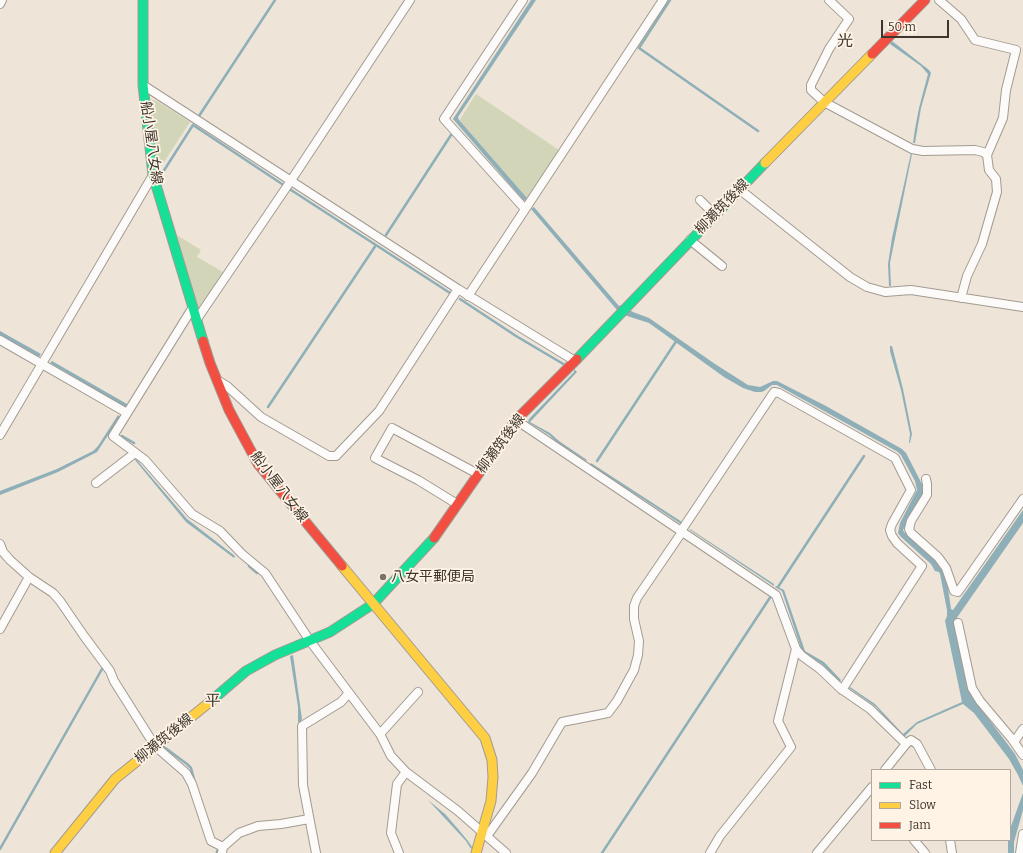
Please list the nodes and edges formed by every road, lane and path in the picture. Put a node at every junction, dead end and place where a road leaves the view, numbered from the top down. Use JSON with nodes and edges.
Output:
{"nodes":[{"id":1,"x":2,"y":0,"type":"edge"},
{"id":2,"x":143,"y":0,"type":"edge"},
{"id":3,"x":410,"y":0,"type":"edge"},
{"id":4,"x":523,"y":0,"type":"edge"},
{"id":5,"x":663,"y":0,"type":"edge"},
{"id":6,"x":829,"y":0,"type":"edge"},
{"id":7,"x":925,"y":0,"type":"edge"},
{"id":8,"x":939,"y":0,"type":"edge"},
{"id":9,"x":0,"y":4,"type":"edge"},
{"id":10,"x":143,"y":85,"type":"junction"},
{"id":11,"x":824,"y":102,"type":"junction"},
{"id":12,"x":987,"y":155,"type":"junction"},
{"id":13,"x":153,"y":175,"type":"junction"},
{"id":14,"x":290,"y":182,"type":"junction"},
{"id":15,"x":739,"y":189,"type":"junction"},
{"id":16,"x":700,"y":200,"type":"dead end"},
{"id":17,"x":525,"y":209,"type":"junction"},
{"id":18,"x":715,"y":215,"type":"junction"},
{"id":19,"x":690,"y":240,"type":"junction"},
{"id":20,"x":722,"y":266,"type":"dead end"},
{"id":21,"x":458,"y":290,"type":"junction"},
{"id":22,"x":468,"y":296,"type":"junction"},
{"id":23,"x":961,"y":298,"type":"junction"},
{"id":24,"x":193,"y":307,"type":"junction"},
{"id":25,"x":1023,"y":307,"type":"edge"},
{"id":26,"x":196,"y":319,"type":"junction"},
{"id":27,"x":0,"y":340,"type":"edge"},
{"id":28,"x":575,"y":361,"type":"junction"},
{"id":29,"x":42,"y":364,"type":"junction"},
{"id":30,"x":217,"y":380,"type":"junction"},
{"id":31,"x":127,"y":413,"type":"junction"},
{"id":32,"x":516,"y":420,"type":"junction"},
{"id":33,"x":0,"y":435,"type":"edge"},
{"id":34,"x":135,"y":452,"type":"junction"},
{"id":35,"x":478,"y":474,"type":"junction"},
{"id":36,"x":926,"y":479,"type":"dead end"},
{"id":37,"x":96,"y":483,"type":"dead end"},
{"id":38,"x":1023,"y":499,"type":"edge"},
{"id":39,"x":457,"y":504,"type":"junction"},
{"id":40,"x":682,"y":531,"type":"junction"},
{"id":41,"x":0,"y":544,"type":"edge"},
{"id":42,"x":248,"y":560,"type":"junction"},
{"id":43,"x":240,"y":561,"type":"dead end"},
{"id":44,"x":29,"y":578,"type":"junction"},
{"id":45,"x":373,"y":604,"type":"junction"},
{"id":46,"x":958,"y":622,"type":"dead end"},
{"id":47,"x":0,"y":629,"type":"edge"},
{"id":48,"x":310,"y":641,"type":"junction"},
{"id":49,"x":796,"y":649,"type":"junction"},
{"id":50,"x":842,"y":690,"type":"junction"},
{"id":51,"x":418,"y":692,"type":"dead end"},
{"id":52,"x":349,"y":694,"type":"junction"},
{"id":53,"x":1023,"y":730,"type":"edge"},
{"id":54,"x":380,"y":734,"type":"junction"},
{"id":55,"x":1014,"y":742,"type":"junction"},
{"id":56,"x":906,"y":744,"type":"junction"},
{"id":57,"x":155,"y":746,"type":"junction"},
{"id":58,"x":1023,"y":755,"type":"edge"},
{"id":59,"x":886,"y":769,"type":"edge"},
{"id":60,"x":930,"y":769,"type":"edge"},
{"id":61,"x":406,"y":772,"type":"junction"},
{"id":62,"x":871,"y":791,"type":"edge"},
{"id":63,"x":309,"y":819,"type":"junction"},
{"id":64,"x":484,"y":834,"type":"junction"},
{"id":65,"x":1023,"y":834,"type":"edge"},
{"id":66,"x":915,"y":841,"type":"edge"},
{"id":67,"x":950,"y":841,"type":"edge"},
{"id":68,"x":222,"y":850,"type":"edge"},
{"id":69,"x":55,"y":853,"type":"edge"},
{"id":70,"x":316,"y":853,"type":"edge"},
{"id":71,"x":399,"y":853,"type":"edge"},
{"id":72,"x":476,"y":853,"type":"edge"},
{"id":73,"x":506,"y":853,"type":"edge"},
{"id":74,"x":710,"y":853,"type":"edge"},
{"id":75,"x":817,"y":853,"type":"edge"},
{"id":76,"x":925,"y":853,"type":"edge"},
{"id":77,"x":952,"y":853,"type":"edge"},
{"id":78,"x":1020,"y":853,"type":"edge"}],
"edges":[{"from":1,"to":9,"type":"street"},
{"from":2,"to":10,"type":"main road","name":"船小屋八女線"},
{"from":3,"to":14,"type":"street"},
{"from":4,"to":17,"type":"street"},
{"from":5,"to":17,"type":"street"},
{"from":6,"to":11,"type":"street"},
{"from":7,"to":11,"type":"main road","name":"柳瀬筑後線"},
{"from":8,"to":12,"type":"street"},
{"from":10,"to":13,"type":"main road","name":"船小屋八女線"},
{"from":10,"to":14,"type":"street"},
{"from":11,"to":12,"type":"street"},
{"from":11,"to":15,"type":"main road","name":"柳瀬筑後線"},
{"from":12,"to":23,"type":"street"},
{"from":13,"to":24,"type":"main road","name":"船小屋八女線"},
{"from":13,"to":29,"type":"street"},
{"from":14,"to":21,"type":"street"},
{"from":14,"to":26,"type":"street"},
{"from":15,"to":18,"type":"main road","name":"柳瀬筑後線"},
{"from":15,"to":23,"type":"street"},
{"from":16,"to":18,"type":"street"},
{"from":17,"to":22,"type":"street"},
{"from":18,"to":19,"type":"main road","name":"柳瀬筑後線"},
{"from":19,"to":20,"type":"street"},
{"from":19,"to":28,"type":"main road","name":"柳瀬筑後線"},
{"from":21,"to":22,"type":"street"},
{"from":21,"to":30,"type":"street"},
{"from":22,"to":28,"type":"street"},
{"from":23,"to":25,"type":"street"},
{"from":24,"to":26,"type":"main road","name":"船小屋八女線"},
{"from":24,"to":31,"type":"street"},
{"from":26,"to":30,"type":"main road","name":"船小屋八女線"},
{"from":27,"to":29,"type":"street"},
{"from":28,"to":32,"type":"main road","name":"柳瀬筑後線"},
{"from":29,"to":31,"type":"street"},
{"from":29,"to":33,"type":"street"},
{"from":30,"to":45,"type":"main road","name":"船小屋八女線"},
{"from":31,"to":34,"type":"street"},
{"from":32,"to":35,"type":"main road","name":"柳瀬筑後線"},
{"from":32,"to":40,"type":"street"},
{"from":34,"to":37,"type":"street"},
{"from":34,"to":42,"type":"street"},
{"from":35,"to":39,"type":"main road","name":"柳瀬筑後線"},
{"from":35,"to":39,"type":"street"},
{"from":36,"to":38,"type":"street"},
{"from":39,"to":45,"type":"main road","name":"柳瀬筑後線"},
{"from":40,"to":49,"type":"street"},
{"from":40,"to":50,"type":"street"},
{"from":40,"to":64,"type":"street"},
{"from":41,"to":44,"type":"street"},
{"from":42,"to":43,"type":"street"},
{"from":42,"to":48,"type":"street"},
{"from":44,"to":47,"type":"street"},
{"from":44,"to":57,"type":"street"},
{"from":45,"to":48,"type":"main road","name":"柳瀬筑後線"},
{"from":45,"to":64,"type":"main road","name":"船小屋八女線"},
{"from":46,"to":55,"type":"street"},
{"from":48,"to":52,"type":"street"},
{"from":48,"to":57,"type":"main road","name":"柳瀬筑後線"},
{"from":49,"to":50,"type":"street"},
{"from":49,"to":74,"type":"street"},
{"from":50,"to":56,"type":"street"},
{"from":51,"to":54,"type":"street"},
{"from":52,"to":54,"type":"street"},
{"from":52,"to":63,"type":"street"},
{"from":53,"to":55,"type":"street"},
{"from":54,"to":61,"type":"street"},
{"from":55,"to":58,"type":"street"},
{"from":56,"to":59,"type":"street"},
{"from":56,"to":60,"type":"street"},
{"from":57,"to":68,"type":"street"},
{"from":57,"to":69,"type":"main road","name":"柳瀬筑後線"},
{"from":61,"to":64,"type":"street"},
{"from":61,"to":71,"type":"street"},
{"from":62,"to":75,"type":"street"},
{"from":63,"to":68,"type":"street"},
{"from":63,"to":70,"type":"street"},
{"from":64,"to":72,"type":"main road","name":"船小屋八女線"},
{"from":64,"to":73,"type":"street"},
{"from":65,"to":78,"type":"street"},
{"from":66,"to":76,"type":"street"},
{"from":67,"to":77,"type":"street"}]}
